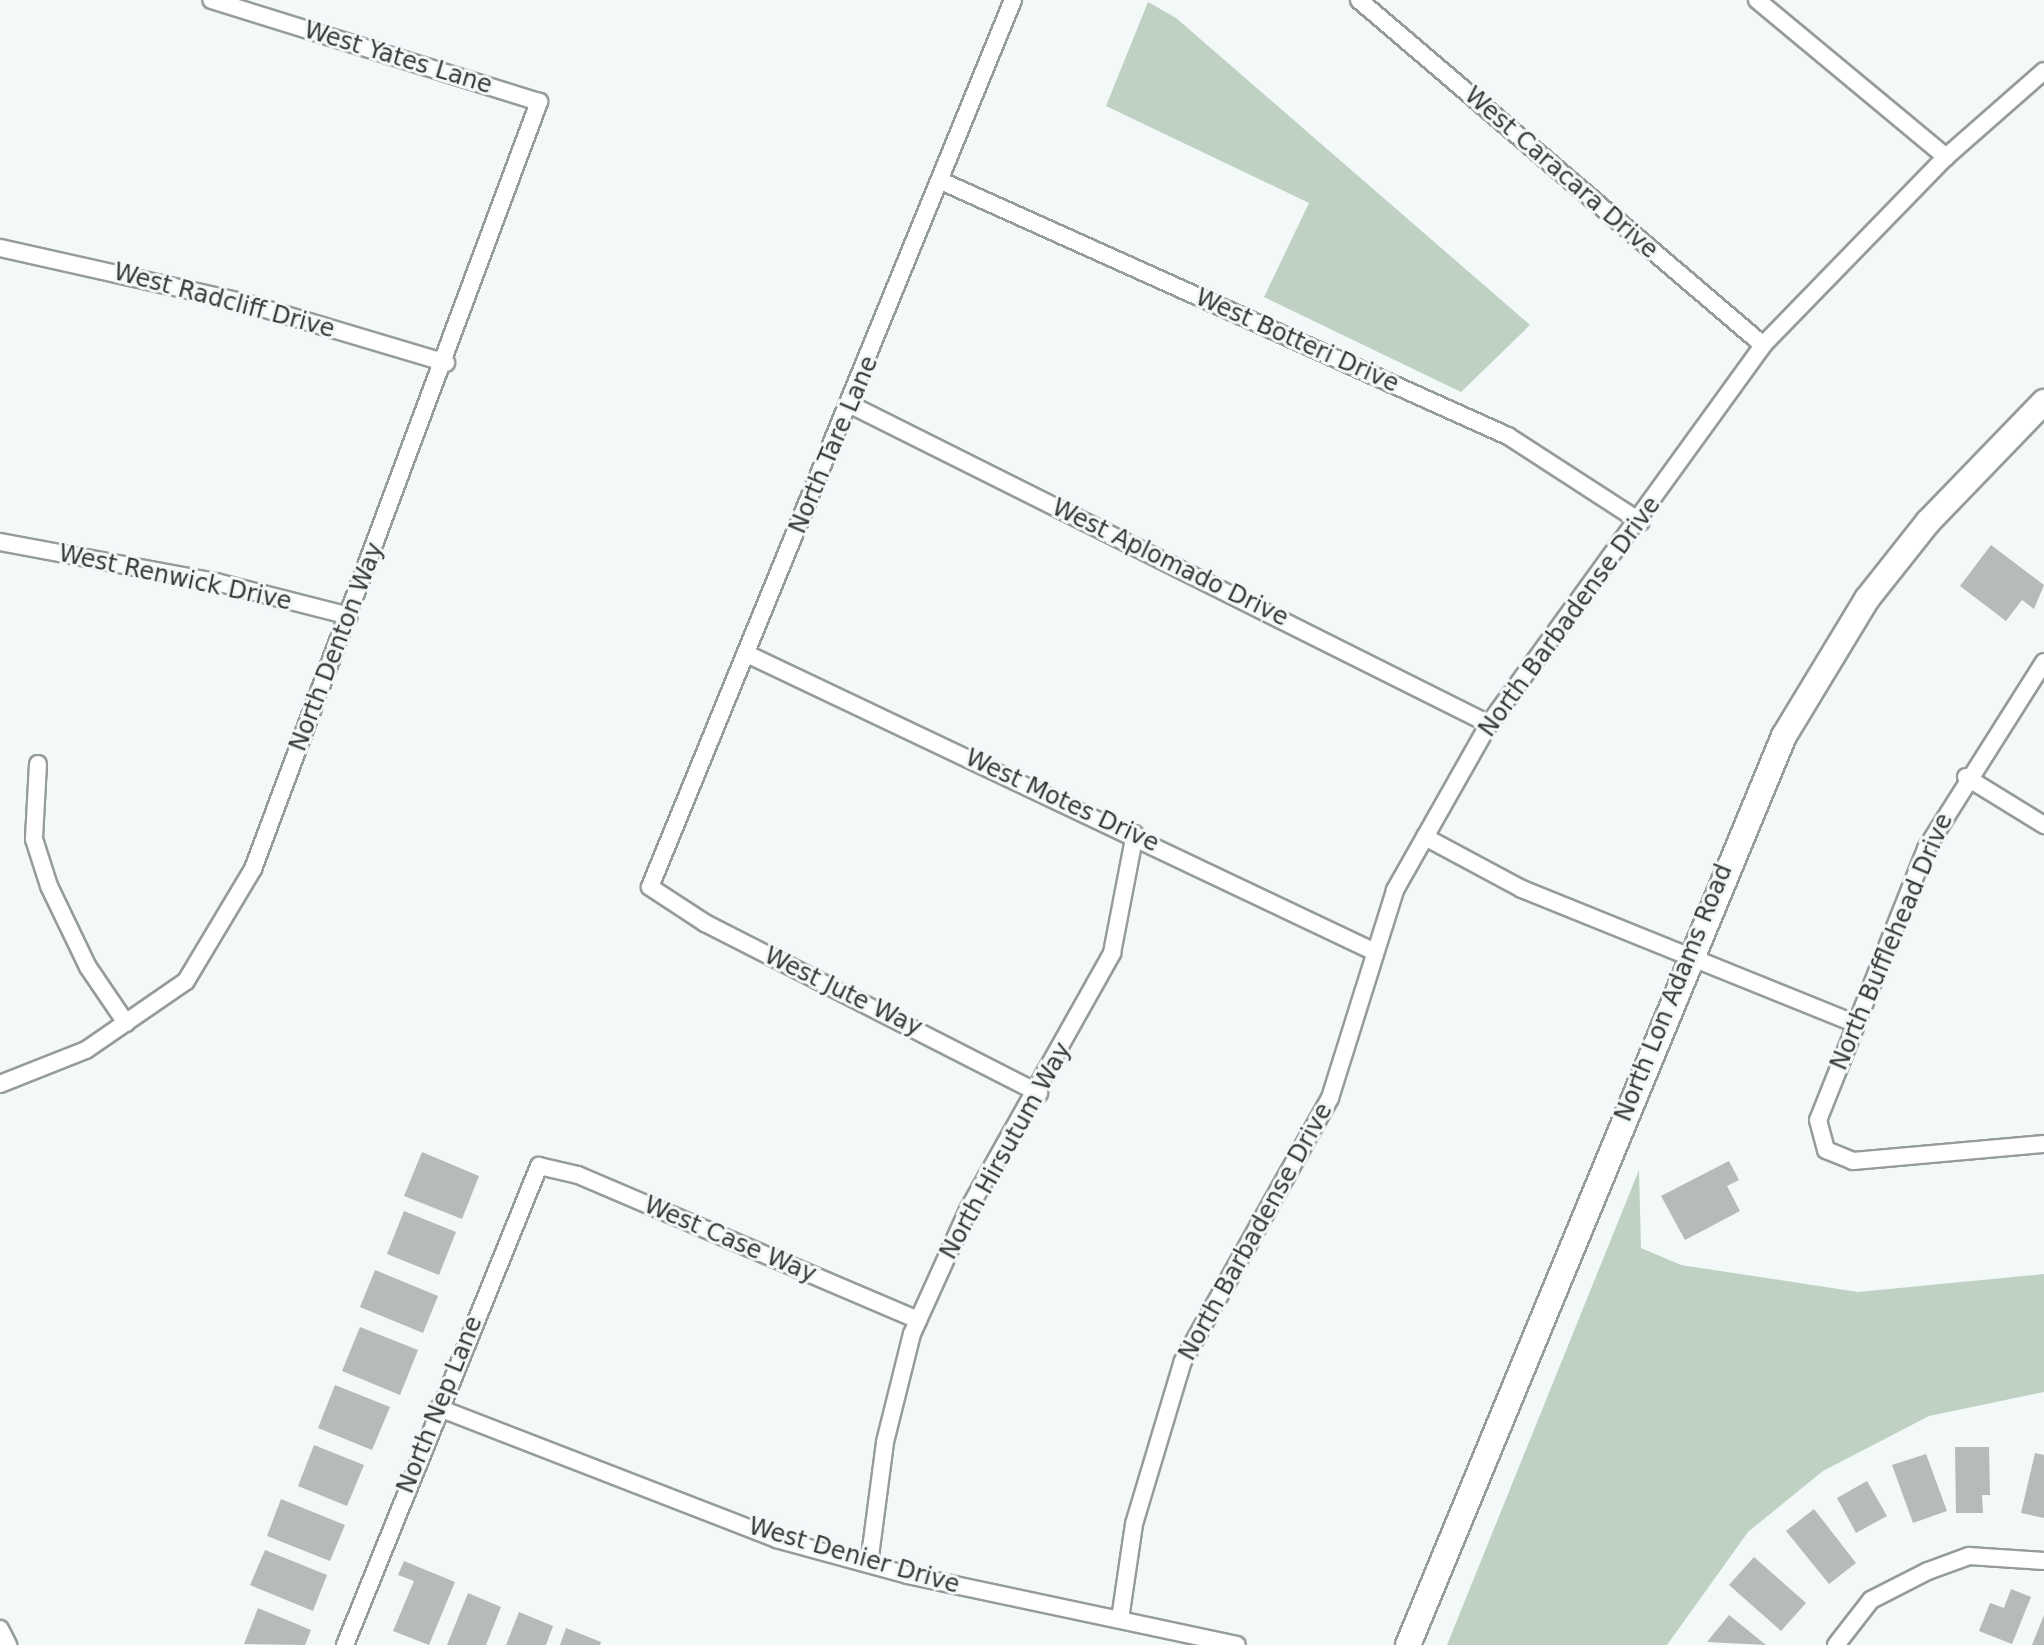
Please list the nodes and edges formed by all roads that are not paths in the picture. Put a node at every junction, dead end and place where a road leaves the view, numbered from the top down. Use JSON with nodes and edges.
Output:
{"nodes":[{"id":1,"x":211,"y":0,"type":"edge"},
{"id":2,"x":1013,"y":0,"type":"edge"},
{"id":3,"x":1359,"y":0,"type":"edge"},
{"id":4,"x":1757,"y":0,"type":"edge"},
{"id":5,"x":2044,"y":71,"type":"edge"},
{"id":6,"x":539,"y":102,"type":"joint"},
{"id":7,"x":1946,"y":157,"type":"junction"},
{"id":8,"x":941,"y":181,"type":"junction"},
{"id":9,"x":0,"y":248,"type":"edge"},
{"id":10,"x":1763,"y":345,"type":"junction"},
{"id":11,"x":446,"y":363,"type":"junction"},
{"id":12,"x":2044,"y":402,"type":"edge"},
{"id":13,"x":851,"y":405,"type":"junction"},
{"id":14,"x":1641,"y":522,"type":"junction"},
{"id":15,"x":0,"y":542,"type":"edge"},
{"id":16,"x":349,"y":616,"type":"junction"},
{"id":17,"x":747,"y":654,"type":"junction"},
{"id":18,"x":2044,"y":662,"type":"edge"},
{"id":19,"x":1489,"y":724,"type":"junction"},
{"id":20,"x":38,"y":764,"type":"dead end"},
{"id":21,"x":1966,"y":777,"type":"junction"},
{"id":22,"x":2044,"y":825,"type":"edge"},
{"id":23,"x":1135,"y":834,"type":"junction"},
{"id":24,"x":1425,"y":837,"type":"junction"},
{"id":25,"x":650,"y":887,"type":"joint"},
{"id":26,"x":1375,"y":952,"type":"junction"},
{"id":27,"x":1688,"y":956,"type":"junction"},
{"id":28,"x":126,"y":1023,"type":"junction"},
{"id":29,"x":1854,"y":1023,"type":"junction"},
{"id":30,"x":0,"y":1084,"type":"edge"},
{"id":31,"x":1039,"y":1093,"type":"junction"},
{"id":32,"x":2044,"y":1144,"type":"edge"},
{"id":33,"x":539,"y":1166,"type":"joint"},
{"id":34,"x":918,"y":1320,"type":"junction"},
{"id":35,"x":439,"y":1408,"type":"junction"},
{"id":36,"x":2044,"y":1561,"type":"edge"},
{"id":37,"x":869,"y":1564,"type":"junction"},
{"id":38,"x":1120,"y":1619,"type":"junction"},
{"id":39,"x":0,"y":1629,"type":"edge"},
{"id":40,"x":8,"y":1645,"type":"edge"},
{"id":41,"x":345,"y":1645,"type":"edge"},
{"id":42,"x":1237,"y":1645,"type":"edge"},
{"id":43,"x":1408,"y":1645,"type":"edge"},
{"id":44,"x":1836,"y":1645,"type":"edge"}],
"edges":[{"from":1,"to":6,"type":"street","name":"West Yates Lane"},
{"from":2,"to":8,"type":"street","name":"North Tare Lane"},
{"from":3,"to":10,"type":"street","name":"West Caracara Drive"},
{"from":4,"to":7,"type":"street"},
{"from":5,"to":7,"type":"street","name":"North Barbadense Drive"},
{"from":6,"to":11,"type":"street","name":"North Denton Way"},
{"from":7,"to":10,"type":"street","name":"North Barbadense Drive"},
{"from":8,"to":13,"type":"street","name":"North Tare Lane"},
{"from":8,"to":14,"type":"street","name":"West Botteri Drive"},
{"from":9,"to":11,"type":"street","name":"West Radcliff Drive"},
{"from":10,"to":14,"type":"street","name":"North Barbadense Drive"},
{"from":11,"to":16,"type":"street","name":"North Denton Way"},
{"from":12,"to":27,"type":"street","name":"North Lon Adams Road"},
{"from":13,"to":17,"type":"street","name":"North Tare Lane"},
{"from":13,"to":19,"type":"street","name":"West Aplomado Drive"},
{"from":14,"to":19,"type":"street","name":"North Barbadense Drive"},
{"from":15,"to":16,"type":"street","name":"West Renwick Drive"},
{"from":16,"to":28,"type":"street","name":"North Denton Way"},
{"from":17,"to":23,"type":"street","name":"West Motes Drive"},
{"from":17,"to":25,"type":"street","name":"North Tare Lane"},
{"from":18,"to":21,"type":"street","name":"North Bufflehead Drive"},
{"from":19,"to":24,"type":"street","name":"North Barbadense Drive"},
{"from":20,"to":28,"type":"street"},
{"from":21,"to":22,"type":"street"},
{"from":21,"to":29,"type":"street","name":"North Bufflehead Drive"},
{"from":23,"to":26,"type":"street","name":"West Motes Drive"},
{"from":23,"to":31,"type":"street","name":"North Hirsutum Way"},
{"from":24,"to":26,"type":"street","name":"North Barbadense Drive"},
{"from":24,"to":27,"type":"street"},
{"from":25,"to":31,"type":"street","name":"West Jute Way"},
{"from":26,"to":38,"type":"street","name":"North Barbadense Drive"},
{"from":27,"to":29,"type":"street"},
{"from":27,"to":43,"type":"street","name":"North Lon Adams Road"},
{"from":28,"to":30,"type":"street","name":"North Denton Way"},
{"from":29,"to":32,"type":"street","name":"North Bufflehead Drive"},
{"from":31,"to":34,"type":"street","name":"North Hirsutum Way"},
{"from":33,"to":34,"type":"street","name":"West Case Way"},
{"from":33,"to":35,"type":"street","name":"North Nep Lane"},
{"from":34,"to":37,"type":"street","name":"North Hirsutum Way"},
{"from":35,"to":37,"type":"street","name":"West Denier Drive"},
{"from":35,"to":41,"type":"street","name":"North Nep Lane"},
{"from":36,"to":44,"type":"street"},
{"from":37,"to":38,"type":"street","name":"West Denier Drive"},
{"from":38,"to":42,"type":"street","name":"West Denier Drive"},
{"from":39,"to":40,"type":"street"}]}
